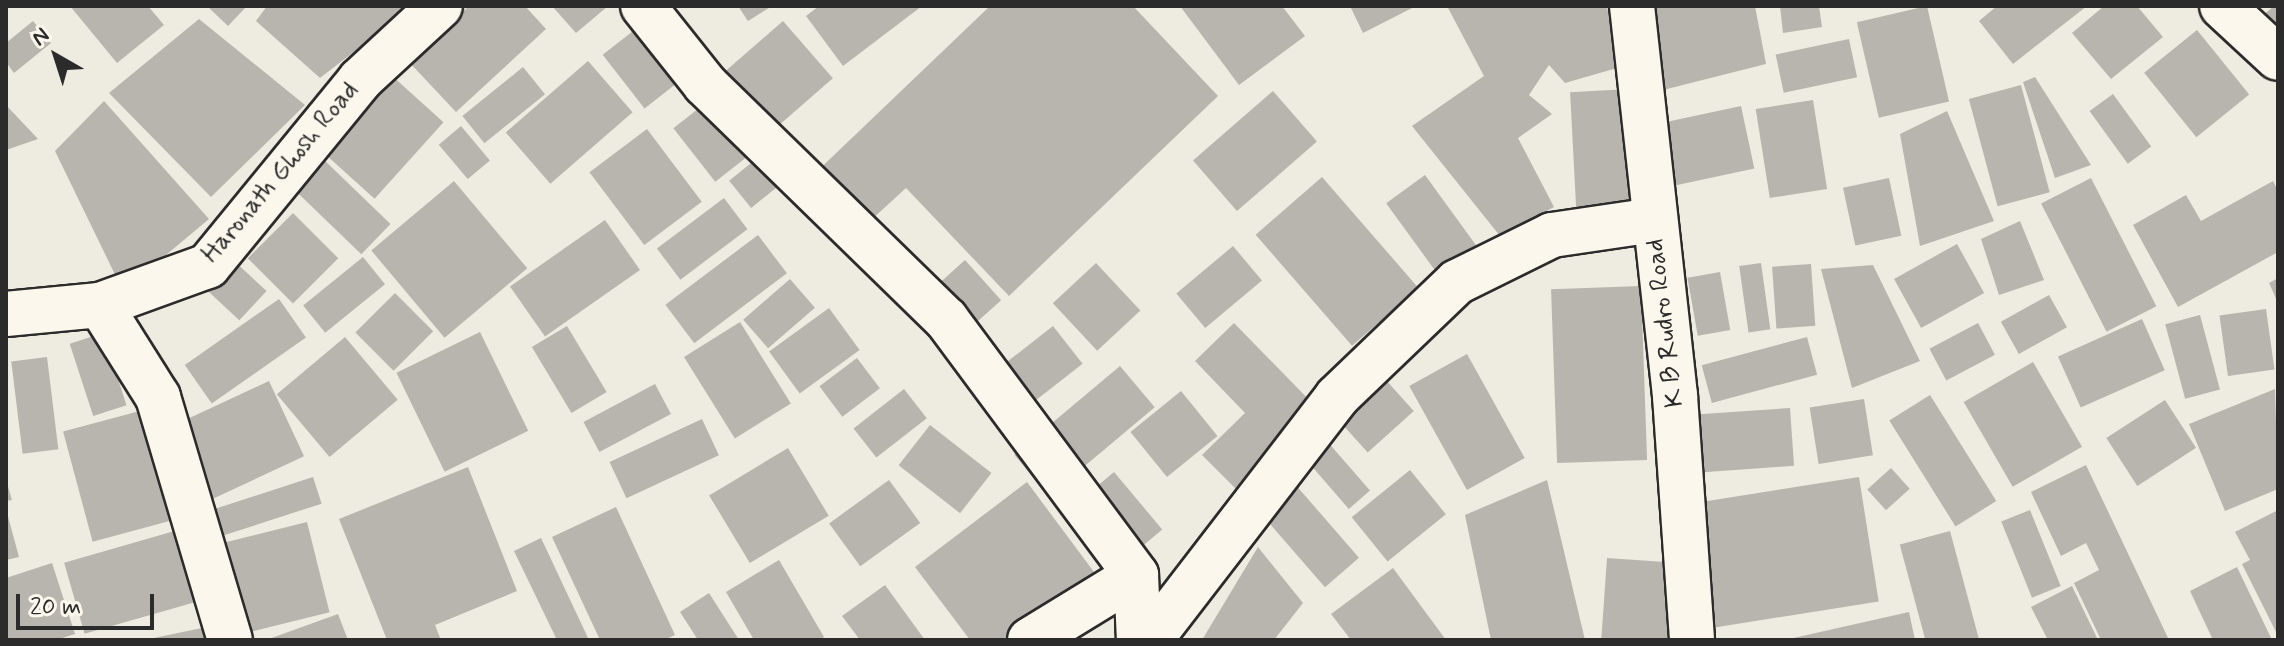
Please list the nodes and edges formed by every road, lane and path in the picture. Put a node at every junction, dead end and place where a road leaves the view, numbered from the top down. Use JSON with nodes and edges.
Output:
{"nodes":[{"id":1,"x":440,"y":6,"type":"edge"},
{"id":2,"x":643,"y":6,"type":"edge"},
{"id":3,"x":1632,"y":6,"type":"edge"},
{"id":4,"x":2225,"y":7,"type":"edge"},
{"id":5,"x":2278,"y":58,"type":"edge"},
{"id":6,"x":1654,"y":220,"type":"junction"},
{"id":7,"x":100,"y":305,"type":"junction"},
{"id":8,"x":6,"y":314,"type":"edge"},
{"id":9,"x":1136,"y":575,"type":"junction"},
{"id":10,"x":230,"y":640,"type":"edge"},
{"id":11,"x":1030,"y":640,"type":"edge"},
{"id":12,"x":1139,"y":640,"type":"edge"},
{"id":13,"x":1150,"y":640,"type":"edge"},
{"id":14,"x":1692,"y":640,"type":"edge"}],
"edges":[{"from":1,"to":7,"type":"street","name":"Haronath Ghosh Road"},
{"from":2,"to":9,"type":"street"},
{"from":3,"to":6,"type":"street","name":"K B Rudro Road"},
{"from":4,"to":5,"type":"street"},
{"from":6,"to":13,"type":"street"},
{"from":6,"to":14,"type":"street","name":"K B Rudro Road"},
{"from":7,"to":8,"type":"street","name":"Haronath Ghosh Road"},
{"from":7,"to":10,"type":"street"},
{"from":9,"to":11,"type":"street"},
{"from":9,"to":12,"type":"street"}]}
